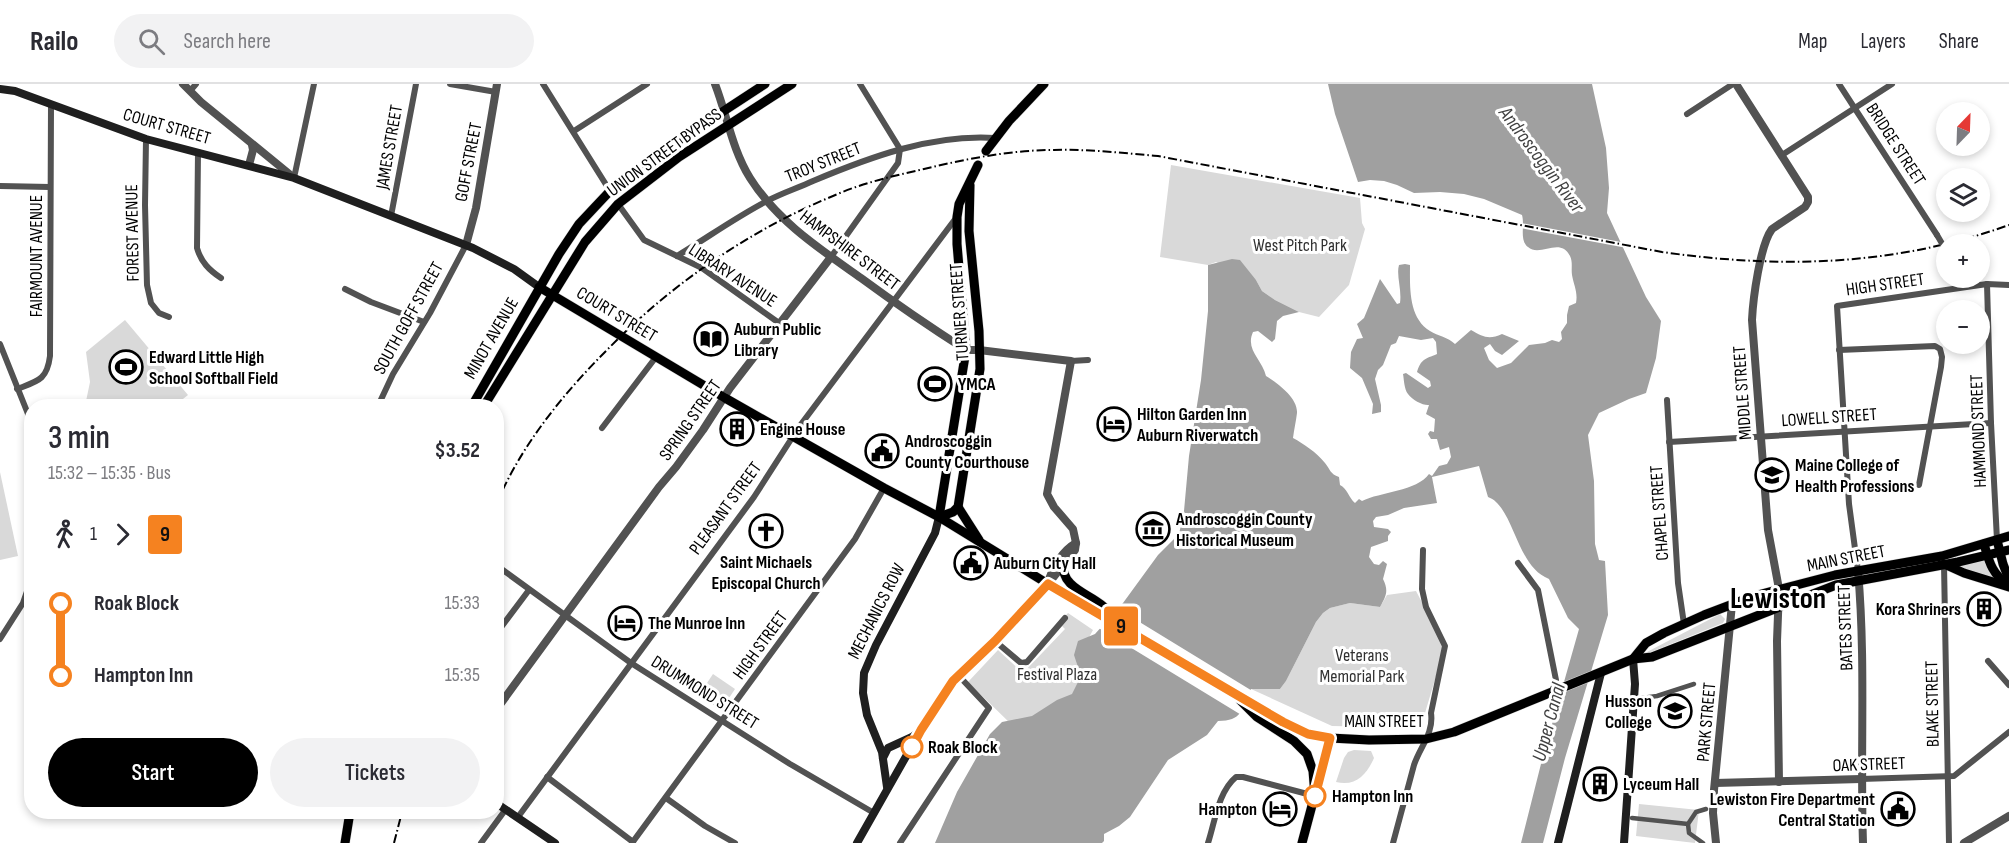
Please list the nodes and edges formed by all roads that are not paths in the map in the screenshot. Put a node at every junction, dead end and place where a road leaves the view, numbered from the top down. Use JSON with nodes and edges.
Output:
{"nodes":[{"id":1,"x":183,"y":84,"type":"edge"},
{"id":2,"x":196,"y":84,"type":"edge"},
{"id":3,"x":314,"y":84,"type":"edge"},
{"id":4,"x":416,"y":84,"type":"edge"},
{"id":5,"x":450,"y":84,"type":"edge"},
{"id":6,"x":543,"y":84,"type":"edge"},
{"id":7,"x":715,"y":84,"type":"edge"},
{"id":8,"x":765,"y":84,"type":"edge"},
{"id":9,"x":792,"y":84,"type":"edge"},
{"id":10,"x":860,"y":84,"type":"edge"},
{"id":11,"x":1044,"y":84,"type":"edge"},
{"id":12,"x":1735,"y":84,"type":"edge"},
{"id":13,"x":1839,"y":84,"type":"edge"},
{"id":14,"x":1892,"y":84,"type":"edge"},
{"id":15,"x":644,"y":85,"type":"edge"},
{"id":16,"x":6,"y":87,"type":"edge"},
{"id":17,"x":497,"y":88,"type":"edge"},
{"id":18,"x":190,"y":91,"type":"junction"},
{"id":19,"x":51,"y":105,"type":"junction"},
{"id":20,"x":1855,"y":109,"type":"junction"},
{"id":21,"x":725,"y":110,"type":"junction"},
{"id":22,"x":1687,"y":114,"type":"dead end"},
{"id":23,"x":727,"y":126,"type":"junction"},
{"id":24,"x":574,"y":132,"type":"junction"},
{"id":25,"x":995,"y":138,"type":"junction"},
{"id":26,"x":146,"y":139,"type":"junction"},
{"id":27,"x":252,"y":144,"type":"junction"},
{"id":28,"x":900,"y":149,"type":"junction"},
{"id":29,"x":986,"y":151,"type":"dead end"},
{"id":30,"x":198,"y":152,"type":"junction"},
{"id":31,"x":1782,"y":155,"type":"junction"},
{"id":32,"x":249,"y":165,"type":"junction"},
{"id":33,"x":978,"y":165,"type":"dead end"},
{"id":34,"x":294,"y":178,"type":"junction"},
{"id":35,"x":970,"y":182,"type":"junction"},
{"id":36,"x":0,"y":186,"type":"edge"},
{"id":37,"x":50,"y":187,"type":"junction"},
{"id":38,"x":610,"y":191,"type":"junction"},
{"id":39,"x":768,"y":200,"type":"junction"},
{"id":40,"x":618,"y":204,"type":"junction"},
{"id":41,"x":391,"y":216,"type":"junction"},
{"id":42,"x":957,"y":217,"type":"junction"},
{"id":43,"x":1936,"y":234,"type":"edge"},
{"id":44,"x":466,"y":245,"type":"junction"},
{"id":45,"x":677,"y":256,"type":"junction"},
{"id":46,"x":831,"y":257,"type":"junction"},
{"id":47,"x":221,"y":278,"type":"dead end"},
{"id":48,"x":1990,"y":284,"type":"edge"},
{"id":49,"x":2009,"y":285,"type":"edge"},
{"id":50,"x":539,"y":286,"type":"junction"},
{"id":51,"x":1960,"y":288,"type":"edge"},
{"id":52,"x":1987,"y":288,"type":"edge"},
{"id":53,"x":345,"y":289,"type":"dead end"},
{"id":54,"x":552,"y":294,"type":"junction"},
{"id":55,"x":894,"y":303,"type":"junction"},
{"id":56,"x":1837,"y":306,"type":"joint"},
{"id":57,"x":169,"y":316,"type":"dead end"},
{"id":58,"x":424,"y":322,"type":"junction"},
{"id":59,"x":779,"y":323,"type":"junction"},
{"id":60,"x":0,"y":344,"type":"edge"},
{"id":61,"x":966,"y":350,"type":"junction"},
{"id":62,"x":980,"y":350,"type":"junction"},
{"id":63,"x":1839,"y":350,"type":"junction"},
{"id":64,"x":656,"y":357,"type":"junction"},
{"id":65,"x":1088,"y":360,"type":"dead end"},
{"id":66,"x":1071,"y":361,"type":"junction"},
{"id":67,"x":17,"y":388,"type":"junction"},
{"id":68,"x":381,"y":399,"type":"edge"},
{"id":69,"x":476,"y":399,"type":"edge"},
{"id":70,"x":488,"y":399,"type":"edge"},
{"id":71,"x":725,"y":399,"type":"junction"},
{"id":72,"x":1667,"y":400,"type":"dead end"},
{"id":73,"x":24,"y":405,"type":"edge"},
{"id":74,"x":1991,"y":423,"type":"junction"},
{"id":75,"x":1931,"y":425,"type":"junction"},
{"id":76,"x":602,"y":428,"type":"dead end"},
{"id":77,"x":1845,"y":430,"type":"junction"},
{"id":78,"x":794,"y":437,"type":"junction"},
{"id":79,"x":1761,"y":437,"type":"junction"},
{"id":80,"x":1669,"y":442,"type":"junction"},
{"id":81,"x":1919,"y":485,"type":"dead end"},
{"id":82,"x":884,"y":488,"type":"junction"},
{"id":83,"x":958,"y":507,"type":"junction"},
{"id":84,"x":939,"y":517,"type":"junction"},
{"id":85,"x":2009,"y":536,"type":"edge"},
{"id":86,"x":1997,"y":540,"type":"junction"},
{"id":87,"x":980,"y":542,"type":"junction"},
{"id":88,"x":1076,"y":543,"type":"junction"},
{"id":89,"x":1984,"y":544,"type":"junction"},
{"id":90,"x":1423,"y":550,"type":"dead end"},
{"id":91,"x":2005,"y":551,"type":"edge"},
{"id":92,"x":1987,"y":555,"type":"junction"},
{"id":93,"x":1518,"y":563,"type":"dead end"},
{"id":94,"x":1064,"y":564,"type":"junction"},
{"id":95,"x":1944,"y":564,"type":"junction"},
{"id":96,"x":504,"y":571,"type":"edge"},
{"id":97,"x":1858,"y":576,"type":"junction"},
{"id":98,"x":2009,"y":579,"type":"edge"},
{"id":99,"x":1048,"y":584,"type":"junction"},
{"id":100,"x":2009,"y":586,"type":"edge"},
{"id":101,"x":1779,"y":589,"type":"junction"},
{"id":102,"x":529,"y":590,"type":"junction"},
{"id":103,"x":24,"y":600,"type":"edge"},
{"id":104,"x":1732,"y":604,"type":"junction"},
{"id":105,"x":1096,"y":606,"type":"junction"},
{"id":106,"x":1777,"y":607,"type":"junction"},
{"id":107,"x":565,"y":615,"type":"junction"},
{"id":108,"x":1065,"y":618,"type":"dead end"},
{"id":109,"x":504,"y":623,"type":"edge"},
{"id":110,"x":1684,"y":624,"type":"junction"},
{"id":111,"x":1730,"y":626,"type":"junction"},
{"id":112,"x":0,"y":639,"type":"edge"},
{"id":113,"x":995,"y":641,"type":"junction"},
{"id":114,"x":1176,"y":658,"type":"joint"},
{"id":115,"x":1633,"y":659,"type":"junction"},
{"id":116,"x":1988,"y":661,"type":"dead end"},
{"id":117,"x":631,"y":663,"type":"junction"},
{"id":118,"x":1601,"y":673,"type":"junction"},
{"id":119,"x":959,"y":676,"type":"junction"},
{"id":120,"x":1694,"y":684,"type":"dead end"},
{"id":121,"x":2009,"y":685,"type":"edge"},
{"id":122,"x":1556,"y":691,"type":"junction"},
{"id":123,"x":504,"y":699,"type":"edge"},
{"id":124,"x":1634,"y":699,"type":"junction"},
{"id":125,"x":1264,"y":717,"type":"junction"},
{"id":126,"x":722,"y":721,"type":"junction"},
{"id":127,"x":921,"y":730,"type":"junction"},
{"id":128,"x":2009,"y":732,"type":"edge"},
{"id":129,"x":1330,"y":738,"type":"junction"},
{"id":130,"x":1426,"y":739,"type":"junction"},
{"id":131,"x":883,"y":758,"type":"junction"},
{"id":132,"x":901,"y":766,"type":"junction"},
{"id":133,"x":1948,"y":775,"type":"junction"},
{"id":134,"x":547,"y":777,"type":"junction"},
{"id":135,"x":1861,"y":779,"type":"junction"},
{"id":136,"x":1779,"y":782,"type":"junction"},
{"id":137,"x":1715,"y":783,"type":"junction"},
{"id":138,"x":887,"y":787,"type":"junction"},
{"id":139,"x":1315,"y":796,"type":"junction"},
{"id":140,"x":666,"y":798,"type":"junction"},
{"id":141,"x":506,"y":809,"type":"joint"},
{"id":142,"x":1706,"y":809,"type":"dead end"},
{"id":143,"x":504,"y":812,"type":"edge"},
{"id":144,"x":874,"y":813,"type":"junction"},
{"id":145,"x":2009,"y":816,"type":"edge"},
{"id":146,"x":518,"y":817,"type":"junction"},
{"id":147,"x":1632,"y":818,"type":"dead end"},
{"id":148,"x":349,"y":819,"type":"edge"},
{"id":149,"x":499,"y":819,"type":"edge"},
{"id":150,"x":1688,"y":824,"type":"junction"},
{"id":151,"x":632,"y":842,"type":"edge"},
{"id":152,"x":345,"y":843,"type":"edge"},
{"id":153,"x":481,"y":843,"type":"edge"},
{"id":154,"x":555,"y":843,"type":"edge"},
{"id":155,"x":735,"y":843,"type":"edge"},
{"id":156,"x":856,"y":843,"type":"edge"},
{"id":157,"x":900,"y":843,"type":"edge"},
{"id":158,"x":1208,"y":843,"type":"edge"},
{"id":159,"x":1302,"y":843,"type":"edge"},
{"id":160,"x":1393,"y":843,"type":"edge"},
{"id":161,"x":1558,"y":843,"type":"edge"},
{"id":162,"x":1624,"y":843,"type":"edge"},
{"id":163,"x":1703,"y":843,"type":"edge"},
{"id":164,"x":1716,"y":843,"type":"edge"},
{"id":165,"x":1863,"y":843,"type":"edge"},
{"id":166,"x":1949,"y":843,"type":"edge"},
{"id":167,"x":1964,"y":843,"type":"edge"}],
"edges":[{"from":1,"to":18,"type":"street"},
{"from":2,"to":18,"type":"street"},
{"from":3,"to":34,"type":"street"},
{"from":4,"to":41,"type":"street","name":"JAMES STREET"},
{"from":5,"to":17,"type":"street"},
{"from":6,"to":24,"type":"street"},
{"from":7,"to":21,"type":"street","name":"HAMPSHIRE STREET"},
{"from":8,"to":21,"type":"main road","name":"UNION STREET BYPASS"},
{"from":9,"to":23,"type":"main road","name":"UNION STREET BYPASS"},
{"from":10,"to":28,"type":"street"},
{"from":11,"to":25,"type":"main road"},
{"from":12,"to":22,"type":"street"},
{"from":12,"to":31,"type":"street"},
{"from":13,"to":20,"type":"street","name":"BRIDGE STREET"},
{"from":14,"to":20,"type":"street"},
{"from":15,"to":24,"type":"street"},
{"from":16,"to":19,"type":"main road","name":"COURT STREET"},
{"from":17,"to":44,"type":"street","name":"GOFF STREET"},
{"from":18,"to":27,"type":"street"},
{"from":19,"to":26,"type":"main road","name":"COURT STREET"},
{"from":19,"to":37,"type":"street","name":"FAIRMOUNT AVENUE"},
{"from":20,"to":31,"type":"street"},
{"from":20,"to":43,"type":"street","name":"BRIDGE STREET","bridge":true},
{"from":21,"to":23,"type":"street","name":"HAMPSHIRE STREET"},
{"from":21,"to":38,"type":"main road","name":"UNION STREET BYPASS"},
{"from":23,"to":39,"type":"street","name":"HAMPSHIRE STREET"},
{"from":23,"to":40,"type":"main road","name":"UNION STREET BYPASS"},
{"from":24,"to":38,"type":"street"},
{"from":25,"to":28,"type":"street","name":"TROY STREET"},
{"from":25,"to":29,"type":"main road"},
{"from":26,"to":30,"type":"main road","name":"COURT STREET"},
{"from":26,"to":57,"type":"street","name":"FOREST AVENUE"},
{"from":27,"to":32,"type":"street"},
{"from":27,"to":34,"type":"street"},
{"from":28,"to":39,"type":"street","name":"TROY STREET"},
{"from":28,"to":46,"type":"street","name":"SPRING STREET"},
{"from":30,"to":32,"type":"main road","name":"COURT STREET"},
{"from":30,"to":47,"type":"street"},
{"from":31,"to":79,"type":"street","name":"MIDDLE STREET"},
{"from":32,"to":34,"type":"main road","name":"COURT STREET"},
{"from":33,"to":35,"type":"main road","name":"TURNER STREET"},
{"from":34,"to":41,"type":"main road","name":"COURT STREET"},
{"from":35,"to":42,"type":"main road","name":"TURNER STREET"},
{"from":35,"to":62,"type":"main road","name":"TURNER STREET"},
{"from":36,"to":37,"type":"street"},
{"from":37,"to":67,"type":"street","name":"FAIRMOUNT AVENUE"},
{"from":38,"to":50,"type":"main road","name":"UNION STREET BYPASS"},
{"from":39,"to":45,"type":"street","name":"TROY STREET"},
{"from":39,"to":46,"type":"street","name":"HAMPSHIRE STREET"},
{"from":40,"to":45,"type":"street","name":"LIBRARY AVENUE"},
{"from":40,"to":54,"type":"main road","name":"UNION STREET BYPASS"},
{"from":41,"to":44,"type":"main road","name":"COURT STREET"},
{"from":42,"to":55,"type":"street","name":"PLEASANT STREET"},
{"from":42,"to":61,"type":"main road","name":"TURNER STREET"},
{"from":44,"to":50,"type":"main road","name":"COURT STREET"},
{"from":44,"to":58,"type":"street","name":"SOUTH GOFF STREET"},
{"from":45,"to":59,"type":"street","name":"LIBRARY AVENUE"},
{"from":46,"to":55,"type":"street","name":"HAMPSHIRE STREET"},
{"from":46,"to":59,"type":"street","name":"SPRING STREET"},
{"from":48,"to":49,"type":"street","name":"HIGH STREET"},
{"from":50,"to":54,"type":"main road","name":"COURT STREET"},
{"from":50,"to":69,"type":"main road","name":"MINOT AVENUE"},
{"from":51,"to":56,"type":"street","name":"HIGH STREET"},
{"from":52,"to":74,"type":"street","name":"HAMMOND STREET"},
{"from":53,"to":58,"type":"street"},
{"from":54,"to":64,"type":"main road","name":"COURT STREET"},
{"from":54,"to":70,"type":"main road","name":"MINOT AVENUE"},
{"from":55,"to":61,"type":"street","name":"HAMPSHIRE STREET"},
{"from":55,"to":78,"type":"street","name":"PLEASANT STREET"},
{"from":56,"to":63,"type":"street","name":"BATES STREET"},
{"from":58,"to":68,"type":"street","name":"SOUTH GOFF STREET"},
{"from":59,"to":71,"type":"street","name":"SPRING STREET"},
{"from":60,"to":67,"type":"street"},
{"from":61,"to":62,"type":"street"},
{"from":61,"to":84,"type":"main road","name":"TURNER STREET"},
{"from":62,"to":66,"type":"street"},
{"from":62,"to":83,"type":"main road","name":"TURNER STREET"},
{"from":63,"to":75,"type":"street"},
{"from":63,"to":77,"type":"street","name":"BATES STREET"},
{"from":64,"to":71,"type":"main road","name":"COURT STREET"},
{"from":64,"to":76,"type":"street"},
{"from":65,"to":66,"type":"street"},
{"from":66,"to":88,"type":"street"},
{"from":67,"to":73,"type":"street"},
{"from":71,"to":78,"type":"main road","name":"COURT STREET"},
{"from":71,"to":107,"type":"street","name":"SPRING STREET"},
{"from":72,"to":80,"type":"street","name":"CHAPEL STREET"},
{"from":74,"to":75,"type":"street","name":"LOWELL STREET"},
{"from":74,"to":86,"type":"street","name":"HAMMOND STREET"},
{"from":75,"to":77,"type":"street","name":"LOWELL STREET"},
{"from":75,"to":81,"type":"street"},
{"from":77,"to":79,"type":"street","name":"LOWELL STREET"},
{"from":77,"to":97,"type":"street","name":"BATES STREET"},
{"from":78,"to":82,"type":"main road","name":"COURT STREET"},
{"from":78,"to":117,"type":"street","name":"PLEASANT STREET"},
{"from":79,"to":80,"type":"street","name":"LOWELL STREET"},
{"from":79,"to":101,"type":"street","name":"MIDDLE STREET"},
{"from":80,"to":110,"type":"street","name":"CHAPEL STREET"},
{"from":82,"to":84,"type":"main road","name":"COURT STREET"},
{"from":82,"to":126,"type":"street","name":"HIGH STREET"},
{"from":83,"to":84,"type":"main road"},
{"from":83,"to":87,"type":"main road"},
{"from":84,"to":87,"type":"main road","name":"COURT STREET"},
{"from":84,"to":131,"type":"main road","name":"MECHANICS ROW"},
{"from":85,"to":86,"type":"main road","name":"MAIN STREET"},
{"from":86,"to":89,"type":"main road","name":"MAIN STREET"},
{"from":86,"to":91,"type":"main road"},
{"from":87,"to":99,"type":"main road","name":"COURT STREET"},
{"from":88,"to":94,"type":"street"},
{"from":88,"to":99,"type":"street"},
{"from":89,"to":92,"type":"main road"},
{"from":89,"to":97,"type":"main road","name":"MAIN STREET"},
{"from":90,"to":130,"type":"street"},
{"from":91,"to":92,"type":"main road","name":"MAIN STREET"},
{"from":91,"to":98,"type":"main road"},
{"from":92,"to":95,"type":"main road","name":"MAIN STREET"},
{"from":92,"to":100,"type":"main road"},
{"from":93,"to":122,"type":"street"},
{"from":94,"to":99,"type":"street"},
{"from":94,"to":105,"type":"main road"},
{"from":95,"to":97,"type":"main road","name":"MAIN STREET"},
{"from":95,"to":100,"type":"main road"},
{"from":95,"to":133,"type":"street","name":"BLAKE STREET"},
{"from":96,"to":102,"type":"street","name":"DRUMMOND STREET"},
{"from":97,"to":101,"type":"main road","name":"MAIN STREET"},
{"from":97,"to":106,"type":"main road","name":"MAIN STREET"},
{"from":97,"to":135,"type":"street","name":"BATES STREET"},
{"from":99,"to":105,"type":"main road","name":"COURT STREET"},
{"from":99,"to":113,"type":"main road"},
{"from":101,"to":104,"type":"main road","name":"MAIN STREET"},
{"from":101,"to":106,"type":"street","name":"MIDDLE STREET"},
{"from":102,"to":107,"type":"street","name":"DRUMMOND STREET"},
{"from":102,"to":109,"type":"street"},
{"from":103,"to":112,"type":"street"},
{"from":104,"to":110,"type":"main road","name":"MAIN STREET"},
{"from":104,"to":111,"type":"street","name":"PARK STREET"},
{"from":105,"to":114,"type":"main road","name":"COURT STREET"},
{"from":106,"to":111,"type":"main road","name":"MAIN STREET"},
{"from":106,"to":136,"type":"street","name":"MIDDLE STREET"},
{"from":107,"to":117,"type":"street","name":"DRUMMOND STREET"},
{"from":107,"to":123,"type":"street","name":"SPRING STREET"},
{"from":108,"to":113,"type":"street"},
{"from":110,"to":115,"type":"main road","name":"MAIN STREET"},
{"from":111,"to":115,"type":"main road","name":"MAIN STREET"},
{"from":111,"to":137,"type":"street","name":"PARK STREET"},
{"from":113,"to":119,"type":"main road"},
{"from":114,"to":125,"type":"main road","name":"MAIN STREET"},
{"from":115,"to":118,"type":"main road","name":"MAIN STREET"},
{"from":115,"to":124,"type":"main road"},
{"from":116,"to":121,"type":"street"},
{"from":117,"to":126,"type":"street","name":"DRUMMOND STREET"},
{"from":117,"to":134,"type":"street","name":"PLEASANT STREET"},
{"from":118,"to":122,"type":"main road","name":"MAIN STREET"},
{"from":118,"to":161,"type":"main road"},
{"from":119,"to":127,"type":"main road"},
{"from":119,"to":157,"type":"street"},
{"from":120,"to":124,"type":"street"},
{"from":122,"to":130,"type":"main road","name":"MAIN STREET"},
{"from":124,"to":162,"type":"main road"},
{"from":125,"to":129,"type":"main road","name":"MAIN STREET"},
{"from":125,"to":139,"type":"main road"},
{"from":126,"to":140,"type":"street","name":"HIGH STREET"},
{"from":126,"to":144,"type":"street","name":"DRUMMOND STREET"},
{"from":127,"to":131,"type":"main road"},
{"from":127,"to":132,"type":"main road"},
{"from":128,"to":133,"type":"street","name":"OAK STREET"},
{"from":129,"to":130,"type":"main road","name":"MAIN STREET"},
{"from":129,"to":139,"type":"main road"},
{"from":130,"to":160,"type":"street"},
{"from":131,"to":132,"type":"main road"},
{"from":131,"to":138,"type":"main road"},
{"from":132,"to":138,"type":"main road"},
{"from":133,"to":135,"type":"street","name":"OAK STREET"},
{"from":133,"to":166,"type":"street","name":"BLAKE STREET"},
{"from":134,"to":146,"type":"street","name":"PLEASANT STREET"},
{"from":134,"to":151,"type":"street"},
{"from":135,"to":136,"type":"street","name":"OAK STREET"},
{"from":135,"to":165,"type":"street","name":"BATES STREET"},
{"from":136,"to":137,"type":"street","name":"OAK STREET"},
{"from":137,"to":164,"type":"street","name":"PARK STREET"},
{"from":138,"to":144,"type":"main road"},
{"from":139,"to":158,"type":"street"},
{"from":139,"to":159,"type":"main road"},
{"from":140,"to":151,"type":"street","name":"HIGH STREET"},
{"from":140,"to":155,"type":"street"},
{"from":141,"to":143,"type":"street"},
{"from":141,"to":146,"type":"main road"},
{"from":142,"to":150,"type":"street"},
{"from":144,"to":156,"type":"main road"},
{"from":145,"to":167,"type":"street"},
{"from":146,"to":154,"type":"main road"},
{"from":147,"to":150,"type":"street"},
{"from":148,"to":152,"type":"main road"},
{"from":149,"to":153,"type":"street"},
{"from":150,"to":163,"type":"street"}]}
